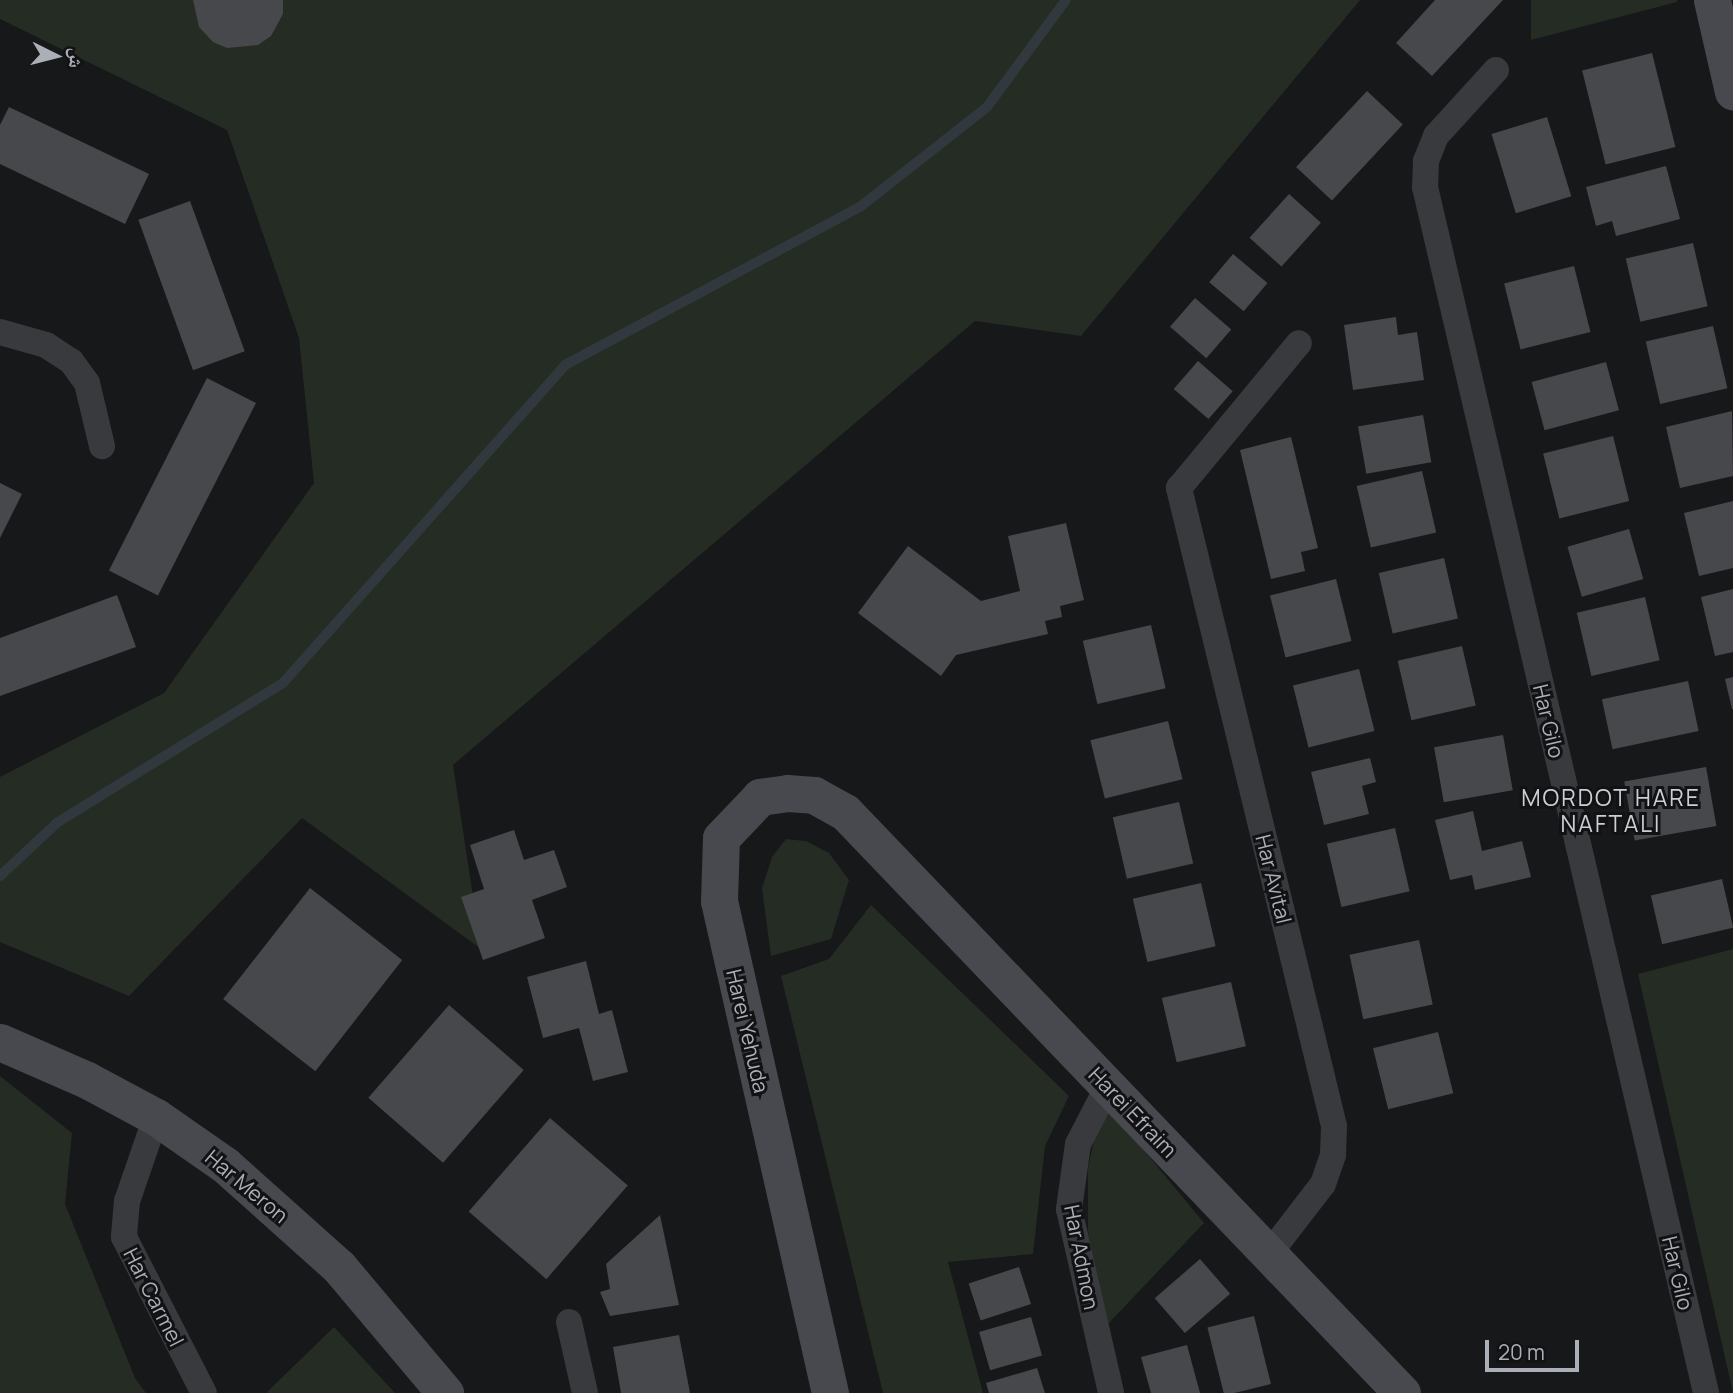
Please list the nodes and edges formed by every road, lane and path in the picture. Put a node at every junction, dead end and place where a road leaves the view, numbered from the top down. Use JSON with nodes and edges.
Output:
{"nodes":[{"id":1,"x":1712,"y":0,"type":"edge"},
{"id":2,"x":1496,"y":70,"type":"dead end"},
{"id":3,"x":1733,"y":92,"type":"edge"},
{"id":4,"x":0,"y":332,"type":"edge"},
{"id":5,"x":1299,"y":343,"type":"dead end"},
{"id":6,"x":102,"y":446,"type":"dead end"},
{"id":7,"x":865,"y":832,"type":"joint"},
{"id":8,"x":0,"y":1042,"type":"edge"},
{"id":9,"x":1108,"y":1086,"type":"junction"},
{"id":10,"x":156,"y":1117,"type":"junction"},
{"id":11,"x":1269,"y":1254,"type":"junction"},
{"id":12,"x":569,"y":1322,"type":"dead end"},
{"id":13,"x":204,"y":1393,"type":"edge"},
{"id":14,"x":445,"y":1393,"type":"edge"},
{"id":15,"x":585,"y":1393,"type":"edge"},
{"id":16,"x":830,"y":1393,"type":"edge"},
{"id":17,"x":1111,"y":1393,"type":"edge"},
{"id":18,"x":1402,"y":1393,"type":"edge"},
{"id":19,"x":1706,"y":1393,"type":"edge"}],
"edges":[{"from":1,"to":3,"type":"street"},
{"from":2,"to":19,"type":"street","name":"Har Gilo"},
{"from":4,"to":6,"type":"street"},
{"from":5,"to":11,"type":"street","name":"Har Avital"},
{"from":7,"to":9,"type":"street","name":"Harei Efraim"},
{"from":7,"to":16,"type":"street","name":"Harei Yehuda"},
{"from":8,"to":10,"type":"street","name":"Har Meron"},
{"from":9,"to":11,"type":"street","name":"Harei Efraim"},
{"from":9,"to":17,"type":"street","name":"Har Admon"},
{"from":10,"to":13,"type":"street","name":"Har Carmel"},
{"from":10,"to":14,"type":"street","name":"Har Meron"},
{"from":11,"to":18,"type":"street","name":"Harei Efraim"},
{"from":12,"to":15,"type":"street"}]}
